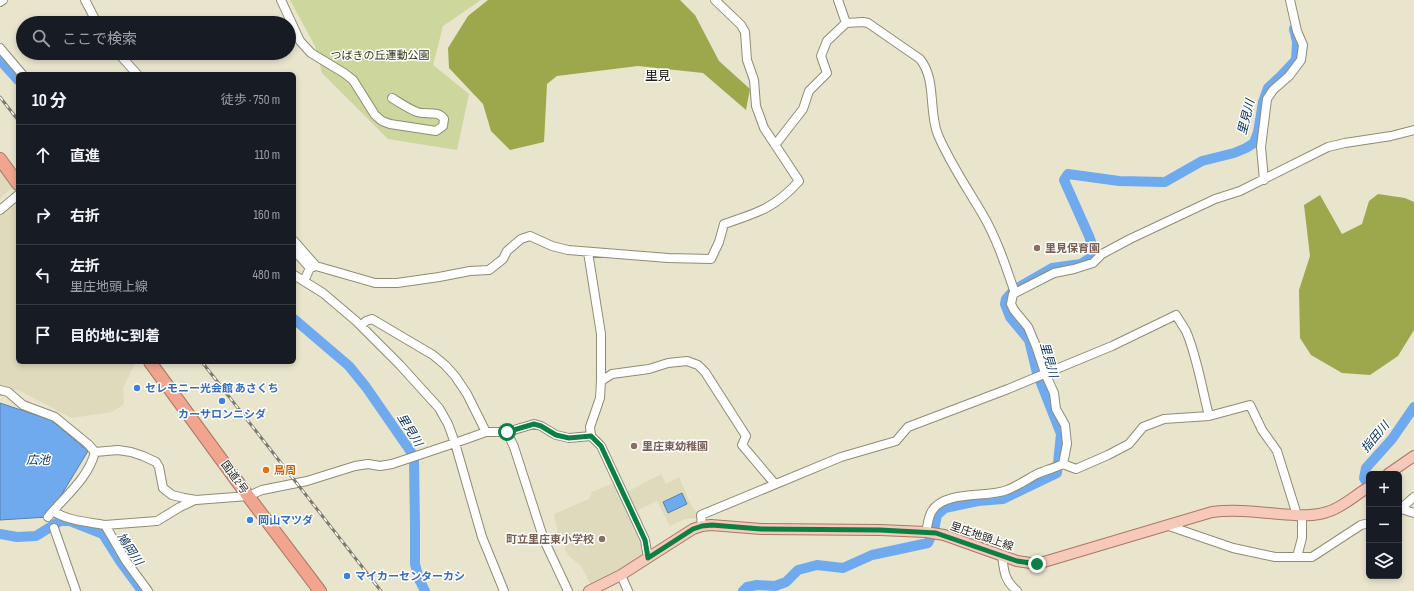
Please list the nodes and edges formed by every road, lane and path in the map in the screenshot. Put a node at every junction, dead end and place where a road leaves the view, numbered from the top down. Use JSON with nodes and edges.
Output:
{"nodes":[{"id":1,"x":3,"y":0,"type":"edge"},
{"id":2,"x":86,"y":0,"type":"edge"},
{"id":3,"x":281,"y":0,"type":"edge"},
{"id":4,"x":715,"y":0,"type":"edge"},
{"id":5,"x":838,"y":0,"type":"edge"},
{"id":6,"x":1290,"y":0,"type":"edge"},
{"id":7,"x":0,"y":2,"type":"edge"},
{"id":8,"x":94,"y":16,"type":"edge"},
{"id":9,"x":288,"y":16,"type":"edge"},
{"id":10,"x":846,"y":23,"type":"junction"},
{"id":11,"x":296,"y":32,"type":"edge"},
{"id":12,"x":0,"y":48,"type":"edge"},
{"id":13,"x":124,"y":60,"type":"edge"},
{"id":14,"x":20,"y":72,"type":"edge"},
{"id":15,"x":135,"y":72,"type":"edge"},
{"id":16,"x":392,"y":98,"type":"dead end"},
{"id":17,"x":1414,"y":130,"type":"edge"},
{"id":18,"x":775,"y":145,"type":"junction"},
{"id":19,"x":0,"y":159,"type":"edge"},
{"id":20,"x":1264,"y":180,"type":"junction"},
{"id":21,"x":16,"y":181,"type":"edge"},
{"id":22,"x":16,"y":197,"type":"edge"},
{"id":23,"x":0,"y":210,"type":"edge"},
{"id":24,"x":296,"y":244,"type":"edge"},
{"id":25,"x":296,"y":252,"type":"edge"},
{"id":26,"x":588,"y":252,"type":"junction"},
{"id":27,"x":313,"y":267,"type":"junction"},
{"id":28,"x":296,"y":276,"type":"edge"},
{"id":29,"x":304,"y":280,"type":"junction"},
{"id":30,"x":1015,"y":293,"type":"junction"},
{"id":31,"x":361,"y":326,"type":"junction"},
{"id":32,"x":151,"y":364,"type":"edge"},
{"id":33,"x":1045,"y":373,"type":"junction"},
{"id":34,"x":601,"y":381,"type":"junction"},
{"id":35,"x":0,"y":390,"type":"edge"},
{"id":36,"x":1209,"y":416,"type":"junction"},
{"id":37,"x":486,"y":432,"type":"junction"},
{"id":38,"x":507,"y":432,"type":"junction"},
{"id":39,"x":591,"y":436,"type":"junction"},
{"id":40,"x":455,"y":443,"type":"junction"},
{"id":41,"x":95,"y":452,"type":"junction"},
{"id":42,"x":1414,"y":456,"type":"edge"},
{"id":43,"x":1063,"y":464,"type":"junction"},
{"id":44,"x":1392,"y":471,"type":"edge"},
{"id":45,"x":775,"y":484,"type":"junction"},
{"id":46,"x":1366,"y":488,"type":"edge"},
{"id":47,"x":248,"y":496,"type":"junction"},
{"id":48,"x":1414,"y":497,"type":"edge"},
{"id":49,"x":196,"y":500,"type":"junction"},
{"id":50,"x":1402,"y":507,"type":"edge"},
{"id":51,"x":1402,"y":509,"type":"edge"},
{"id":52,"x":1414,"y":512,"type":"edge"},
{"id":53,"x":1299,"y":515,"type":"junction"},
{"id":54,"x":1366,"y":524,"type":"edge"},
{"id":55,"x":105,"y":525,"type":"junction"},
{"id":56,"x":1166,"y":525,"type":"junction"},
{"id":57,"x":702,"y":526,"type":"junction"},
{"id":58,"x":54,"y":528,"type":"dead end"},
{"id":59,"x":930,"y":532,"type":"junction"},
{"id":60,"x":1002,"y":555,"type":"junction"},
{"id":61,"x":1297,"y":557,"type":"junction"},
{"id":62,"x":648,"y":558,"type":"junction"},
{"id":63,"x":621,"y":575,"type":"junction"},
{"id":64,"x":76,"y":591,"type":"edge"},
{"id":65,"x":148,"y":591,"type":"edge"},
{"id":66,"x":320,"y":591,"type":"edge"},
{"id":67,"x":504,"y":591,"type":"edge"},
{"id":68,"x":568,"y":591,"type":"edge"},
{"id":69,"x":589,"y":591,"type":"edge"},
{"id":70,"x":628,"y":591,"type":"edge"},
{"id":71,"x":1016,"y":591,"type":"edge"}],
"edges":[{"from":1,"to":7,"type":"street"},
{"from":2,"to":8,"type":"street"},
{"from":3,"to":9,"type":"street"},
{"from":4,"to":18,"type":"street"},
{"from":5,"to":10,"type":"street"},
{"from":6,"to":20,"type":"street"},
{"from":10,"to":18,"type":"street"},
{"from":10,"to":30,"type":"street"},
{"from":11,"to":16,"type":"street"},
{"from":12,"to":14,"type":"street"},
{"from":13,"to":15,"type":"street"},
{"from":17,"to":20,"type":"street"},
{"from":18,"to":26,"type":"street"},
{"from":19,"to":21,"type":"highway"},
{"from":20,"to":30,"type":"street"},
{"from":22,"to":23,"type":"street"},
{"from":24,"to":27,"type":"street"},
{"from":25,"to":27,"type":"street"},
{"from":26,"to":27,"type":"street"},
{"from":26,"to":34,"type":"street"},
{"from":27,"to":29,"type":"street"},
{"from":28,"to":29,"type":"street"},
{"from":29,"to":31,"type":"street"},
{"from":30,"to":33,"type":"street"},
{"from":31,"to":37,"type":"street"},
{"from":31,"to":40,"type":"street"},
{"from":32,"to":47,"type":"highway","name":"国道2号"},
{"from":33,"to":36,"type":"street"},
{"from":33,"to":43,"type":"street"},
{"from":33,"to":45,"type":"street"},
{"from":34,"to":39,"type":"street"},
{"from":34,"to":45,"type":"street"},
{"from":35,"to":41,"type":"street"},
{"from":36,"to":43,"type":"street"},
{"from":36,"to":53,"type":"street"},
{"from":37,"to":38,"type":"street"},
{"from":37,"to":40,"type":"street"},
{"from":38,"to":39,"type":"street"},
{"from":38,"to":68,"type":"street"},
{"from":39,"to":62,"type":"street"},
{"from":40,"to":47,"type":"street"},
{"from":40,"to":67,"type":"street"},
{"from":41,"to":49,"type":"street"},
{"from":41,"to":55,"type":"street"},
{"from":42,"to":44,"type":"main road"},
{"from":43,"to":59,"type":"street"},
{"from":45,"to":57,"type":"street"},
{"from":46,"to":53,"type":"main road","name":"里庄地頭上線"},
{"from":47,"to":49,"type":"street"},
{"from":47,"to":66,"type":"highway","name":"国道2号"},
{"from":48,"to":50,"type":"street"},
{"from":49,"to":55,"type":"street"},
{"from":51,"to":52,"type":"street"},
{"from":53,"to":56,"type":"main road","name":"里庄地頭上線"},
{"from":53,"to":61,"type":"street"},
{"from":54,"to":61,"type":"street"},
{"from":55,"to":65,"type":"street"},
{"from":56,"to":60,"type":"main road","name":"里庄地頭上線"},
{"from":56,"to":61,"type":"street"},
{"from":57,"to":59,"type":"main road","name":"里庄地頭上線"},
{"from":57,"to":62,"type":"main road","name":"里庄地頭上線"},
{"from":58,"to":64,"type":"street"},
{"from":59,"to":60,"type":"main road","name":"里庄地頭上線"},
{"from":60,"to":71,"type":"street"},
{"from":62,"to":63,"type":"main road","name":"里庄地頭上線"},
{"from":63,"to":69,"type":"main road","name":"里庄地頭上線"},
{"from":63,"to":70,"type":"street"}]}
